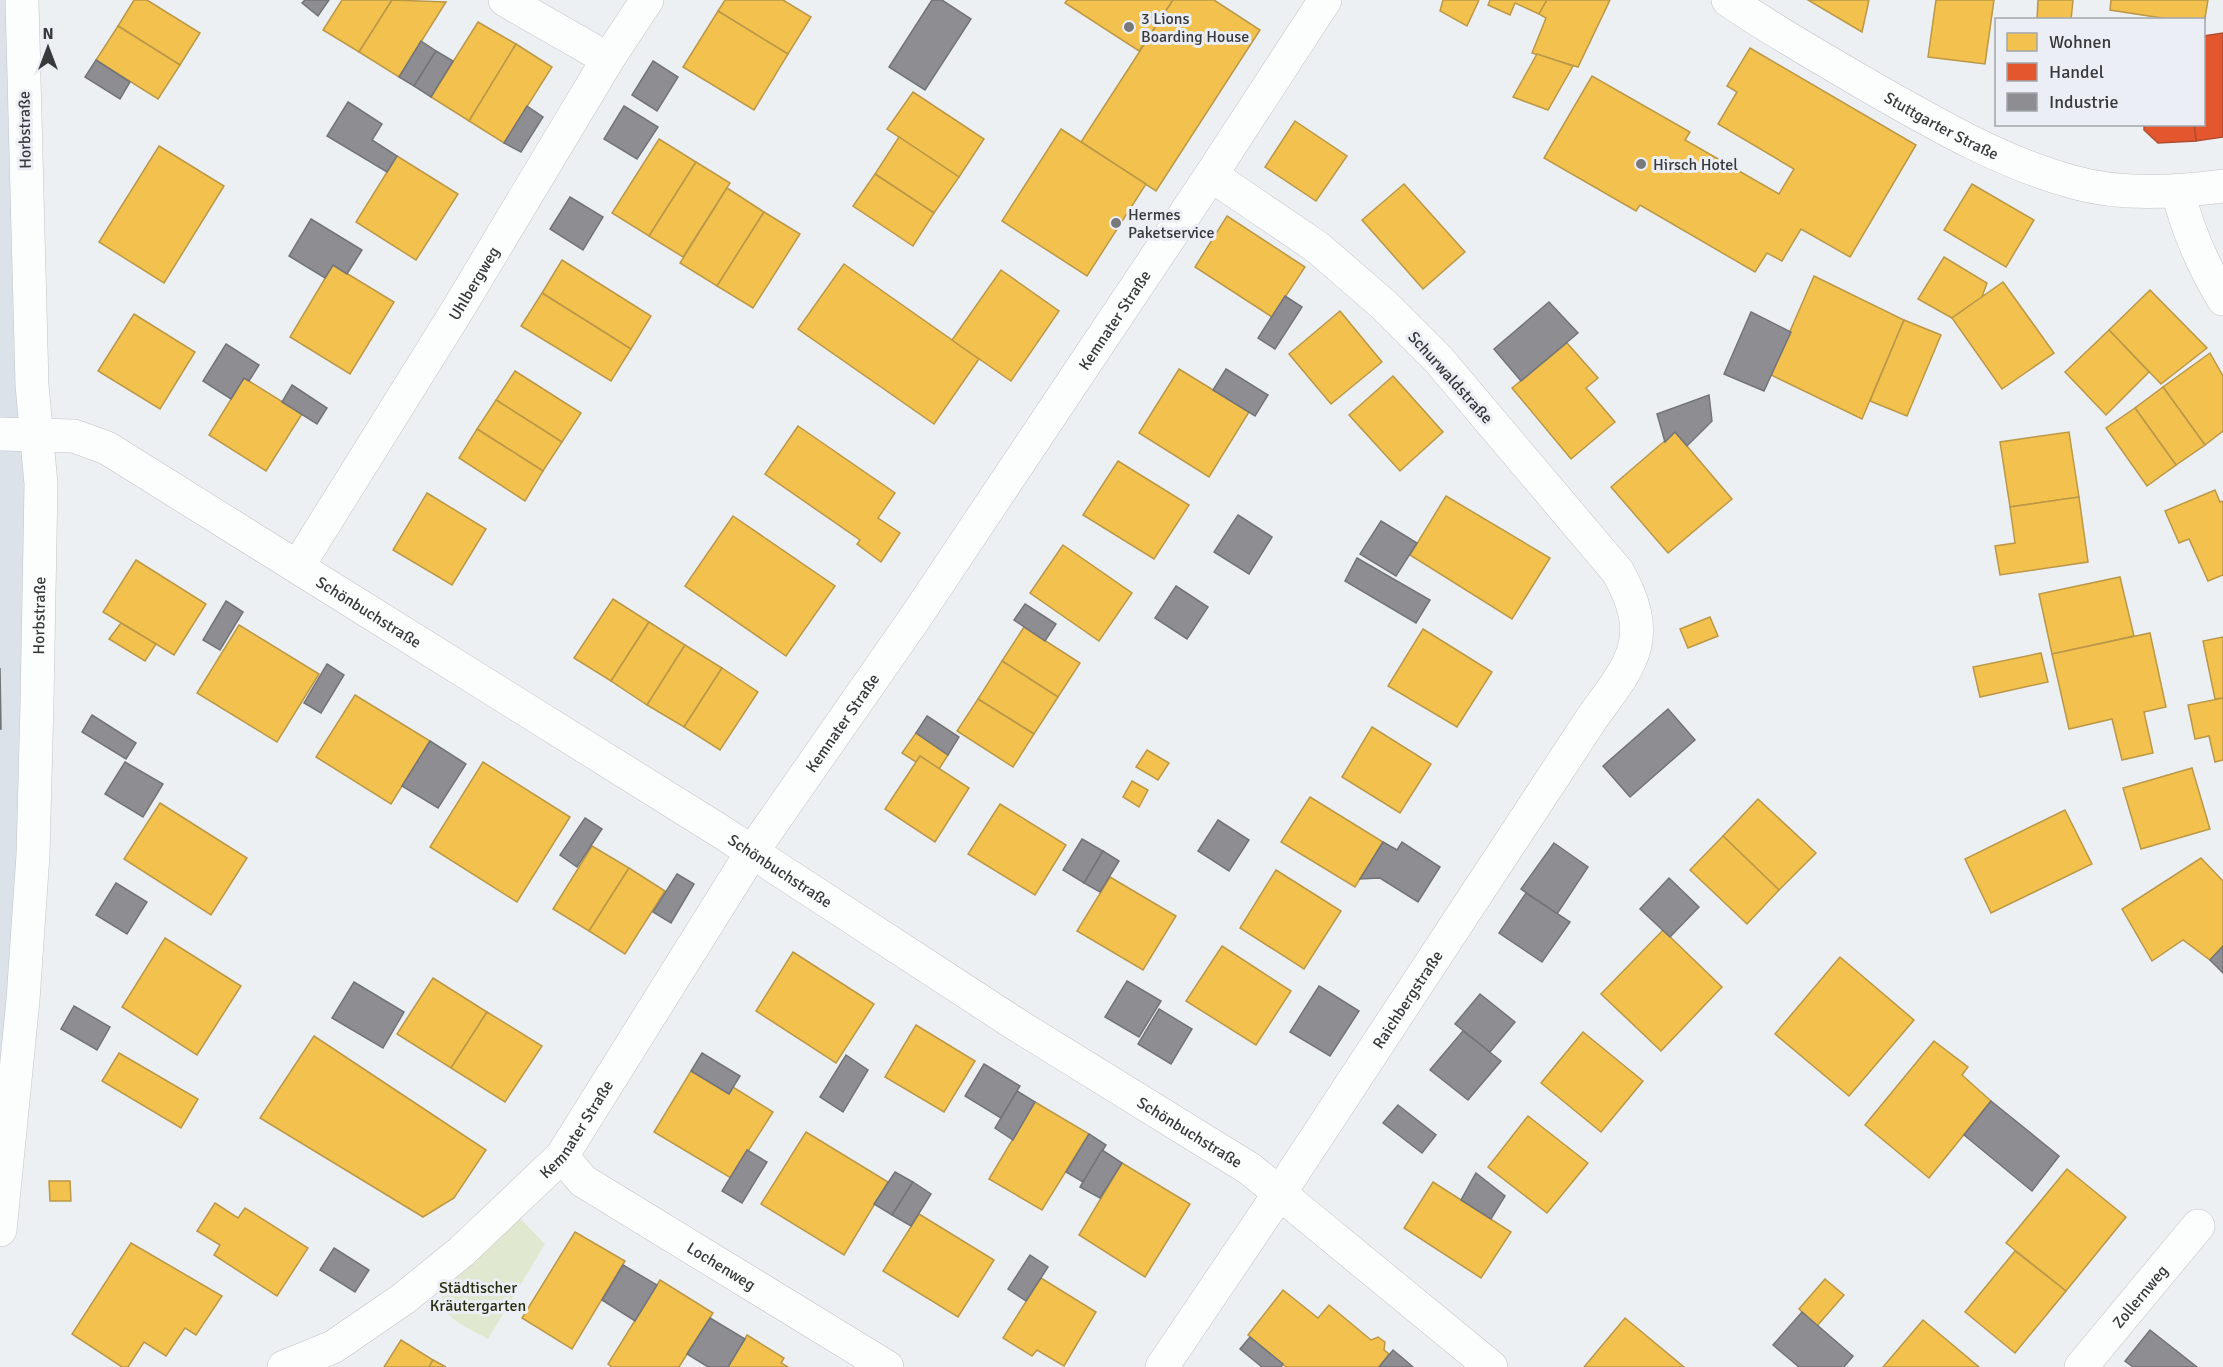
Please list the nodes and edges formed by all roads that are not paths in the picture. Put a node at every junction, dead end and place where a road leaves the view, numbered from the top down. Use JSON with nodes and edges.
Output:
{"nodes":[{"id":1,"x":22,"y":0,"type":"edge"},
{"id":2,"x":505,"y":0,"type":"edge"},
{"id":3,"x":647,"y":0,"type":"edge"},
{"id":4,"x":1325,"y":0,"type":"edge"},
{"id":5,"x":1728,"y":0,"type":"edge"},
{"id":6,"x":608,"y":59,"type":"junction"},
{"id":7,"x":1211,"y":175,"type":"junction"},
{"id":8,"x":2223,"y":186,"type":"edge"},
{"id":9,"x":2178,"y":191,"type":"junction"},
{"id":10,"x":2223,"y":299,"type":"edge"},
{"id":11,"x":0,"y":434,"type":"edge"},
{"id":12,"x":38,"y":435,"type":"junction"},
{"id":13,"x":298,"y":566,"type":"junction"},
{"id":14,"x":1636,"y":626,"type":"joint"},
{"id":15,"x":752,"y":852,"type":"junction"},
{"id":16,"x":6,"y":1110,"type":"edge"},
{"id":17,"x":562,"y":1156,"type":"junction"},
{"id":18,"x":1279,"y":1191,"type":"junction"},
{"id":19,"x":2198,"y":1226,"type":"dead end"},
{"id":20,"x":0,"y":1230,"type":"edge"},
{"id":21,"x":284,"y":1367,"type":"edge"},
{"id":22,"x":887,"y":1367,"type":"edge"},
{"id":23,"x":1162,"y":1367,"type":"edge"},
{"id":24,"x":1491,"y":1367,"type":"edge"},
{"id":25,"x":2080,"y":1367,"type":"edge"}],
"edges":[{"from":1,"to":12,"type":"street","name":"Horbstraße"},
{"from":2,"to":6,"type":"street"},
{"from":3,"to":6,"type":"street","name":"Uhlbergweg"},
{"from":4,"to":7,"type":"street","name":"Kemnater Straße"},
{"from":5,"to":9,"type":"street","name":"Stuttgarter Straße"},
{"from":6,"to":13,"type":"street","name":"Uhlbergweg"},
{"from":7,"to":14,"type":"street","name":"Schurwaldstraße"},
{"from":7,"to":15,"type":"street","name":"Kemnater Straße"},
{"from":8,"to":9,"type":"street","name":"Stuttgarter Straße"},
{"from":9,"to":10,"type":"street"},
{"from":11,"to":12,"type":"street","name":"Schönbuchstraße"},
{"from":12,"to":13,"type":"street","name":"Schönbuchstraße"},
{"from":12,"to":16,"type":"street","name":"Horbstraße"},
{"from":13,"to":15,"type":"street","name":"Schönbuchstraße"},
{"from":14,"to":18,"type":"street","name":"Raichbergstraße"},
{"from":15,"to":17,"type":"street","name":"Kemnater Straße"},
{"from":15,"to":18,"type":"street","name":"Schönbuchstraße"},
{"from":16,"to":20,"type":"street","name":"Horbstraße"},
{"from":17,"to":21,"type":"street","name":"Kemnater Straße"},
{"from":17,"to":22,"type":"street","name":"Lochenweg"},
{"from":18,"to":23,"type":"street","name":"Raichbergstraße"},
{"from":18,"to":24,"type":"street","name":"Schönbuchstraße"},
{"from":19,"to":25,"type":"street","name":"Zollernweg"}]}
